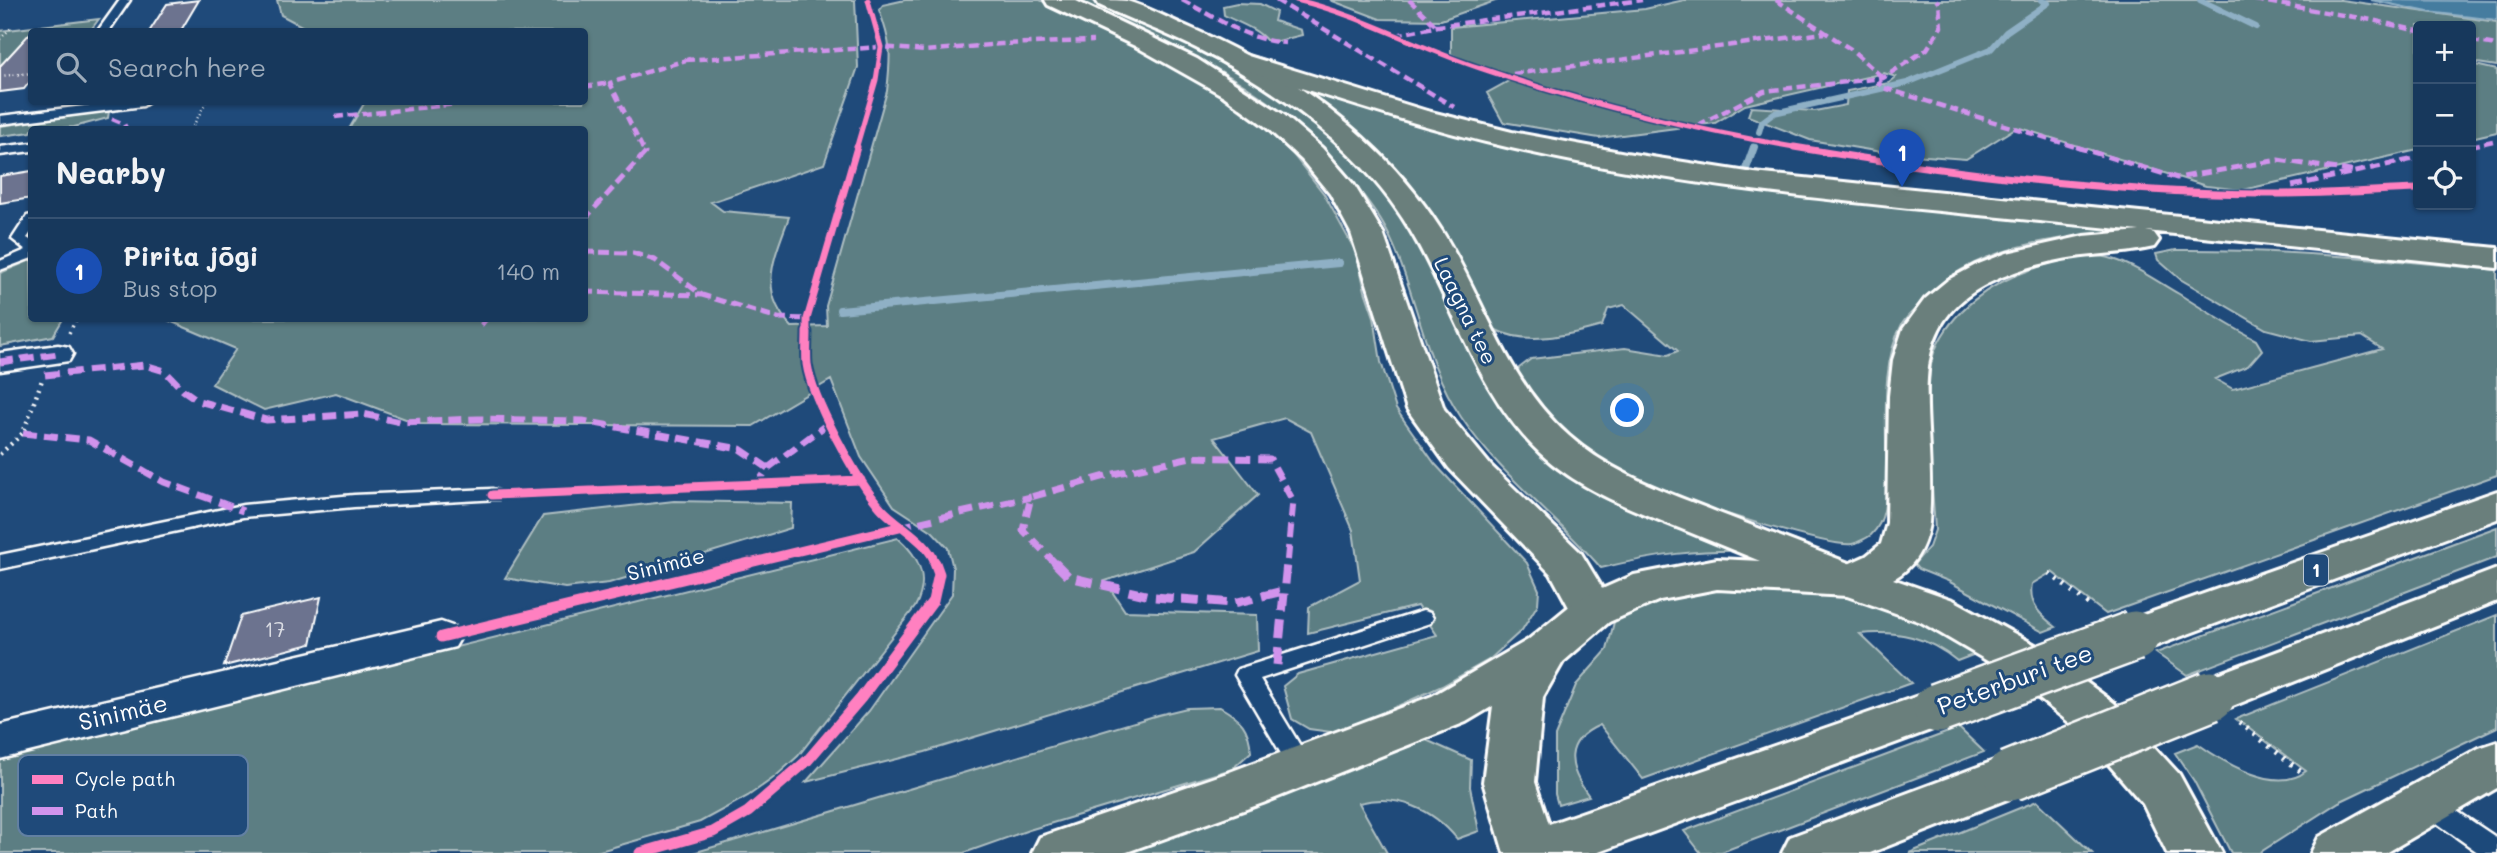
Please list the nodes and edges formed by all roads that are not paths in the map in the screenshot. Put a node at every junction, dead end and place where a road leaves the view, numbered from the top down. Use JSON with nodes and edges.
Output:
{"nodes":[{"id":1,"x":125,"y":0,"type":"edge"},
{"id":2,"x":1056,"y":0,"type":"edge"},
{"id":3,"x":1107,"y":0,"type":"edge"},
{"id":4,"x":105,"y":28,"type":"edge"},
{"id":5,"x":1235,"y":59,"type":"junction"},
{"id":6,"x":54,"y":105,"type":"edge"},
{"id":7,"x":119,"y":105,"type":"edge"},
{"id":8,"x":47,"y":114,"type":"junction"},
{"id":9,"x":0,"y":120,"type":"edge"},
{"id":10,"x":28,"y":148,"type":"edge"},
{"id":11,"x":0,"y":151,"type":"edge"},
{"id":12,"x":28,"y":225,"type":"edge"},
{"id":13,"x":2316,"y":241,"type":"junction"},
{"id":14,"x":28,"y":245,"type":"edge"},
{"id":15,"x":28,"y":255,"type":"edge"},
{"id":16,"x":2497,"y":258,"type":"edge"},
{"id":17,"x":0,"y":266,"type":"edge"},
{"id":18,"x":58,"y":354,"type":"road end"},
{"id":19,"x":0,"y":362,"type":"edge"},
{"id":20,"x":492,"y":495,"type":"dead end"},
{"id":21,"x":2497,"y":504,"type":"edge"},
{"id":22,"x":0,"y":562,"type":"edge"},
{"id":23,"x":1851,"y":581,"type":"junction"},
{"id":24,"x":2497,"y":584,"type":"edge"},
{"id":25,"x":1593,"y":611,"type":"junction"},
{"id":26,"x":1423,"y":618,"type":"dead end"},
{"id":27,"x":441,"y":637,"type":"dead end"},
{"id":28,"x":1546,"y":650,"type":"junction"},
{"id":29,"x":0,"y":742,"type":"edge"},
{"id":30,"x":1301,"y":766,"type":"junction"},
{"id":31,"x":2493,"y":767,"type":"edge"},
{"id":32,"x":2426,"y":802,"type":"junction"},
{"id":33,"x":2497,"y":852,"type":"edge"},
{"id":34,"x":1059,"y":853,"type":"edge"},
{"id":35,"x":1532,"y":853,"type":"edge"},
{"id":36,"x":1809,"y":853,"type":"edge"},
{"id":37,"x":2195,"y":853,"type":"edge"},
{"id":38,"x":2338,"y":853,"type":"edge"}],
"edges":[{"from":1,"to":4,"type":"lane"},
{"from":2,"to":25,"type":"main road"},
{"from":3,"to":5,"type":"main road","name":"Laagna tee"},
{"from":5,"to":13,"type":"main road"},
{"from":5,"to":23,"type":"main road","name":"Laagna tee"},
{"from":6,"to":8,"type":"lane"},
{"from":7,"to":8,"type":"lane"},
{"from":8,"to":9,"type":"lane"},
{"from":10,"to":11,"type":"lane"},
{"from":12,"to":14,"type":"lane"},
{"from":13,"to":16,"type":"main road"},
{"from":13,"to":23,"type":"main road"},
{"from":15,"to":17,"type":"lane"},
{"from":18,"to":19,"type":"street"},
{"from":20,"to":22,"type":"lane"},
{"from":21,"to":35,"type":"main road","name":"Peterburi tee","number":"1","bridge":true},
{"from":23,"to":25,"type":"main road"},
{"from":23,"to":37,"type":"main road"},
{"from":24,"to":36,"type":"main road","bridge":true},
{"from":25,"to":28,"type":"main road"},
{"from":26,"to":30,"type":"lane"},
{"from":27,"to":29,"type":"street","name":"Sinimäe"},
{"from":28,"to":30,"type":"main road"},
{"from":28,"to":35,"type":"main road"},
{"from":30,"to":34,"type":"main road"},
{"from":31,"to":32,"type":"main road"},
{"from":32,"to":33,"type":"lane"},
{"from":32,"to":38,"type":"main road"}]}
